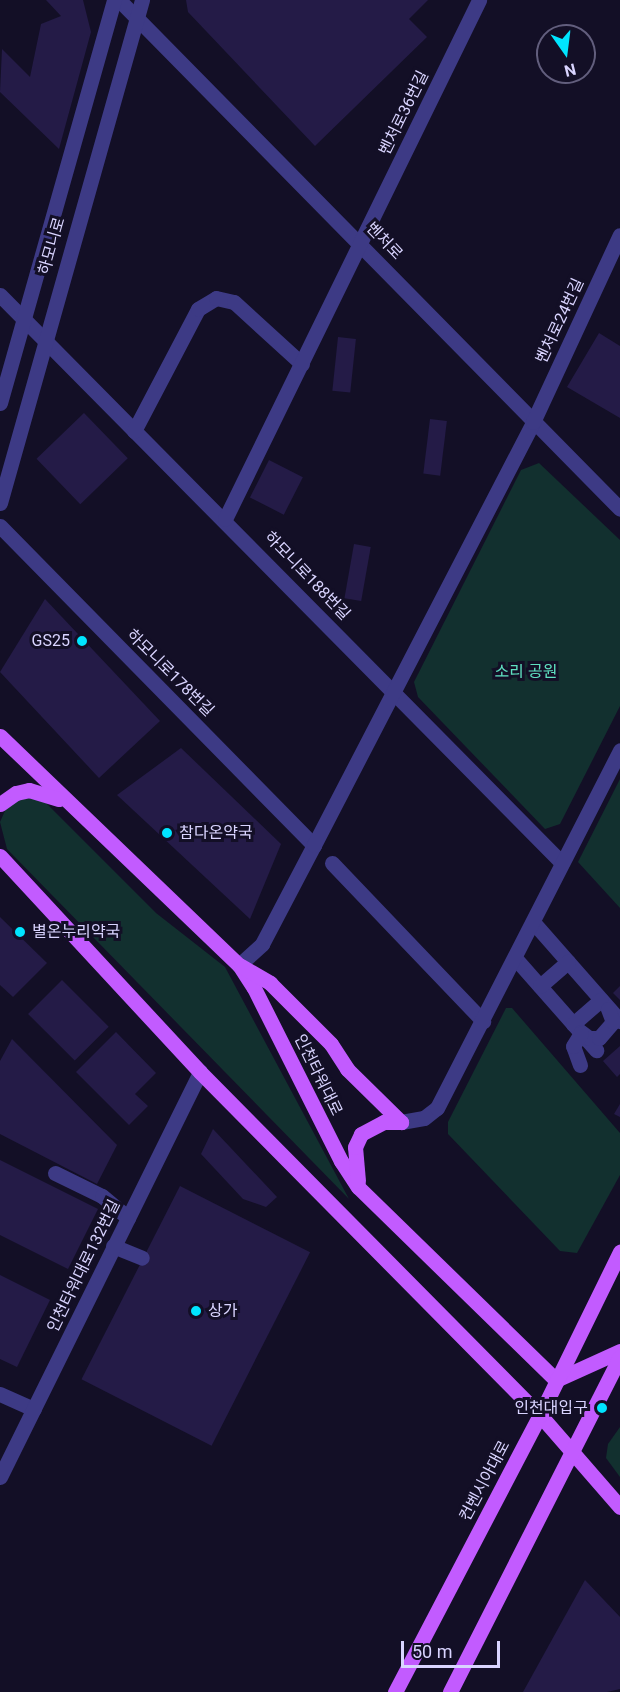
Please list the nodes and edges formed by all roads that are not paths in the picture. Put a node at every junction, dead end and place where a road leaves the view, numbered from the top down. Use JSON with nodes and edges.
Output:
{"nodes":[{"id":1,"x":114,"y":0,"type":"edge"},
{"id":2,"x":119,"y":0,"type":"edge"},
{"id":3,"x":142,"y":0,"type":"edge"},
{"id":4,"x":479,"y":0,"type":"edge"},
{"id":5,"x":137,"y":18,"type":"junction"},
{"id":6,"x":620,"y":235,"type":"edge"},
{"id":7,"x":361,"y":243,"type":"junction"},
{"id":8,"x":0,"y":295,"type":"edge"},
{"id":9,"x":22,"y":318,"type":"junction"},
{"id":10,"x":44,"y":340,"type":"junction"},
{"id":11,"x":302,"y":364,"type":"junction"},
{"id":12,"x":0,"y":403,"type":"edge"},
{"id":13,"x":533,"y":422,"type":"junction"},
{"id":14,"x":134,"y":431,"type":"junction"},
{"id":15,"x":0,"y":503,"type":"edge"},
{"id":16,"x":620,"y":509,"type":"edge"},
{"id":17,"x":225,"y":519,"type":"junction"},
{"id":18,"x":0,"y":526,"type":"edge"},
{"id":19,"x":392,"y":690,"type":"junction"},
{"id":20,"x":0,"y":736,"type":"edge"},
{"id":21,"x":620,"y":750,"type":"edge"},
{"id":22,"x":0,"y":804,"type":"edge"},
{"id":23,"x":84,"y":816,"type":"junction"},
{"id":24,"x":314,"y":845,"type":"junction"},
{"id":25,"x":3,"y":857,"type":"edge"},
{"id":26,"x":332,"y":863,"type":"dead end"},
{"id":27,"x":562,"y":863,"type":"junction"},
{"id":28,"x":533,"y":922,"type":"junction"},
{"id":29,"x":515,"y":958,"type":"junction"},
{"id":30,"x":568,"y":962,"type":"junction"},
{"id":31,"x":239,"y":965,"type":"junction"},
{"id":32,"x":540,"y":986,"type":"junction"},
{"id":33,"x":604,"y":1003,"type":"junction"},
{"id":34,"x":483,"y":1021,"type":"junction"},
{"id":35,"x":620,"y":1021,"type":"edge"},
{"id":36,"x":577,"y":1029,"type":"junction"},
{"id":37,"x":596,"y":1050,"type":"dead end"},
{"id":38,"x":580,"y":1065,"type":"dead end"},
{"id":39,"x":200,"y":1072,"type":"junction"},
{"id":40,"x":377,"y":1098,"type":"junction"},
{"id":41,"x":401,"y":1122,"type":"junction"},
{"id":42,"x":374,"y":1126,"type":"junction"},
{"id":43,"x":55,"y":1173,"type":"dead end"},
{"id":44,"x":358,"y":1187,"type":"junction"},
{"id":45,"x":128,"y":1218,"type":"junction"},
{"id":46,"x":113,"y":1246,"type":"junction"},
{"id":47,"x":620,"y":1252,"type":"edge"},
{"id":48,"x":142,"y":1258,"type":"dead end"},
{"id":49,"x":620,"y":1351,"type":"edge"},
{"id":50,"x":620,"y":1357,"type":"edge"},
{"id":51,"x":556,"y":1380,"type":"junction"},
{"id":52,"x":0,"y":1394,"type":"edge"},
{"id":53,"x":34,"y":1409,"type":"junction"},
{"id":54,"x":540,"y":1415,"type":"junction"},
{"id":55,"x":571,"y":1453,"type":"junction"},
{"id":56,"x":0,"y":1477,"type":"edge"},
{"id":57,"x":620,"y":1507,"type":"edge"},
{"id":58,"x":395,"y":1692,"type":"edge"},
{"id":59,"x":450,"y":1692,"type":"edge"}],
"edges":[{"from":1,"to":9,"type":"street","name":"하모니로"},
{"from":2,"to":5,"type":"street","name":"벤처로"},
{"from":3,"to":5,"type":"street","name":"하모니로"},
{"from":4,"to":7,"type":"street","name":"벤처로36번길"},
{"from":5,"to":7,"type":"street","name":"벤처로"},
{"from":5,"to":10,"type":"street","name":"하모니로"},
{"from":6,"to":13,"type":"street","name":"벤처로24번길"},
{"from":7,"to":11,"type":"street","name":"벤처로36번길"},
{"from":7,"to":13,"type":"street","name":"벤처로"},
{"from":8,"to":9,"type":"street","name":"하모니로188번길"},
{"from":9,"to":10,"type":"street","name":"하모니로188번길"},
{"from":9,"to":12,"type":"street","name":"하모니로"},
{"from":10,"to":14,"type":"street","name":"하모니로188번길"},
{"from":10,"to":15,"type":"street","name":"하모니로"},
{"from":11,"to":14,"type":"street"},
{"from":11,"to":17,"type":"street","name":"벤처로36번길"},
{"from":13,"to":16,"type":"street","name":"벤처로"},
{"from":13,"to":19,"type":"street","name":"벤처로24번길"},
{"from":14,"to":17,"type":"street","name":"하모니로188번길"},
{"from":17,"to":19,"type":"street","name":"하모니로188번길"},
{"from":18,"to":24,"type":"street","name":"하모니로178번길"},
{"from":19,"to":24,"type":"street","name":"벤처로24번길"},
{"from":19,"to":27,"type":"street","name":"하모니로188번길"},
{"from":20,"to":23,"type":"main road","name":"인천타워대로"},
{"from":21,"to":27,"type":"street"},
{"from":22,"to":23,"type":"main road"},
{"from":23,"to":31,"type":"main road","name":"인천타워대로"},
{"from":24,"to":31,"type":"street","name":"벤처로24번길"},
{"from":25,"to":39,"type":"main road"},
{"from":26,"to":34,"type":"street"},
{"from":27,"to":28,"type":"street"},
{"from":28,"to":29,"type":"street"},
{"from":28,"to":30,"type":"street"},
{"from":29,"to":32,"type":"street"},
{"from":29,"to":34,"type":"street"},
{"from":30,"to":32,"type":"street"},
{"from":30,"to":33,"type":"street"},
{"from":31,"to":40,"type":"main road"},
{"from":31,"to":44,"type":"main road","name":"인천타워대로"},
{"from":32,"to":36,"type":"street"},
{"from":33,"to":35,"type":"street"},
{"from":33,"to":36,"type":"street"},
{"from":33,"to":36,"type":"street"},
{"from":34,"to":41,"type":"street"},
{"from":36,"to":37,"type":"street"},
{"from":36,"to":38,"type":"street"},
{"from":39,"to":45,"type":"street","name":"인천타워대로132번길"},
{"from":39,"to":54,"type":"main road"},
{"from":40,"to":41,"type":"main road"},
{"from":40,"to":42,"type":"main road"},
{"from":41,"to":42,"type":"main road"},
{"from":42,"to":44,"type":"main road"},
{"from":43,"to":45,"type":"street"},
{"from":44,"to":51,"type":"main road","name":"인천타워대로"},
{"from":45,"to":46,"type":"street","name":"인천타워대로132번길"},
{"from":46,"to":48,"type":"street"},
{"from":46,"to":53,"type":"street","name":"인천타워대로132번길"},
{"from":47,"to":51,"type":"main road","name":"컨벤시아대로"},
{"from":49,"to":51,"type":"main road"},
{"from":50,"to":55,"type":"main road"},
{"from":51,"to":54,"type":"main road","name":"컨벤시아대로"},
{"from":52,"to":53,"type":"street"},
{"from":53,"to":56,"type":"street","name":"인천타워대로132번길"},
{"from":54,"to":55,"type":"main road"},
{"from":54,"to":58,"type":"main road","name":"컨벤시아대로"},
{"from":55,"to":57,"type":"main road"},
{"from":55,"to":59,"type":"main road"}]}
